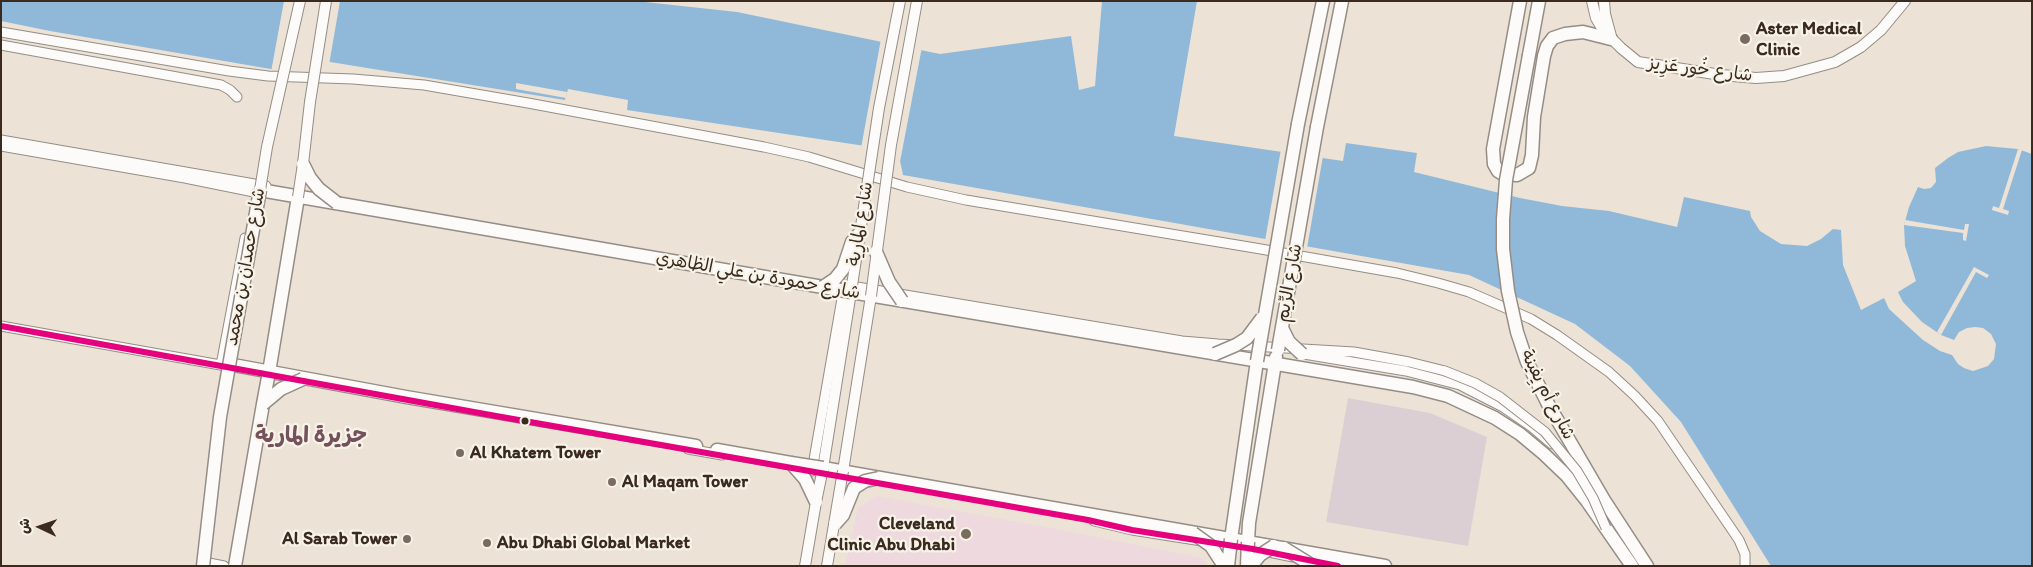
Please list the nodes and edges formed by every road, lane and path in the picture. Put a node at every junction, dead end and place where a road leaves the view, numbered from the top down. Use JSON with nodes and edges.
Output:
{"nodes":[{"id":1,"x":300,"y":1,"type":"edge"},
{"id":2,"x":326,"y":1,"type":"edge"},
{"id":3,"x":900,"y":1,"type":"edge"},
{"id":4,"x":918,"y":1,"type":"edge"},
{"id":5,"x":1323,"y":1,"type":"edge"},
{"id":6,"x":1342,"y":1,"type":"edge"},
{"id":7,"x":1520,"y":1,"type":"edge"},
{"id":8,"x":1592,"y":1,"type":"edge"},
{"id":9,"x":1604,"y":1,"type":"edge"},
{"id":10,"x":1905,"y":1,"type":"edge"},
{"id":11,"x":1540,"y":4,"type":"edge"},
{"id":12,"x":1,"y":32,"type":"edge"},
{"id":13,"x":1611,"y":39,"type":"junction"},
{"id":14,"x":1,"y":45,"type":"edge"},
{"id":15,"x":207,"y":68,"type":"junction"},
{"id":16,"x":204,"y":82,"type":"junction"},
{"id":17,"x":237,"y":97,"type":"dead end"},
{"id":18,"x":1,"y":140,"type":"edge"},
{"id":19,"x":1,"y":146,"type":"edge"},
{"id":20,"x":303,"y":164,"type":"junction"},
{"id":21,"x":257,"y":189,"type":"junction"},
{"id":22,"x":298,"y":197,"type":"junction"},
{"id":23,"x":337,"y":203,"type":"junction"},
{"id":24,"x":859,"y":234,"type":"junction"},
{"id":25,"x":876,"y":252,"type":"junction"},
{"id":26,"x":823,"y":286,"type":"junction"},
{"id":27,"x":848,"y":288,"type":"junction"},
{"id":28,"x":871,"y":296,"type":"junction"},
{"id":29,"x":902,"y":301,"type":"junction"},
{"id":30,"x":1266,"y":309,"type":"junction"},
{"id":31,"x":1,"y":326,"type":"edge"},
{"id":32,"x":1282,"y":328,"type":"junction"},
{"id":33,"x":1278,"y":350,"type":"junction"},
{"id":34,"x":1215,"y":354,"type":"junction"},
{"id":35,"x":1302,"y":354,"type":"junction"},
{"id":36,"x":1257,"y":361,"type":"junction"},
{"id":37,"x":1275,"y":363,"type":"junction"},
{"id":38,"x":225,"y":365,"type":"junction"},
{"id":39,"x":269,"y":372,"type":"junction"},
{"id":40,"x":1445,"y":376,"type":"junction"},
{"id":41,"x":303,"y":379,"type":"junction"},
{"id":42,"x":263,"y":404,"type":"junction"},
{"id":43,"x":696,"y":446,"type":"dead end"},
{"id":44,"x":717,"y":450,"type":"dead end"},
{"id":45,"x":791,"y":462,"type":"junction"},
{"id":46,"x":818,"y":469,"type":"junction"},
{"id":47,"x":844,"y":471,"type":"junction"},
{"id":48,"x":879,"y":478,"type":"junction"},
{"id":49,"x":816,"y":502,"type":"junction"},
{"id":50,"x":835,"y":524,"type":"junction"},
{"id":51,"x":1606,"y":528,"type":"junction"},
{"id":52,"x":1193,"y":533,"type":"junction"},
{"id":53,"x":1231,"y":539,"type":"junction"},
{"id":54,"x":1250,"y":545,"type":"junction"},
{"id":55,"x":1279,"y":547,"type":"junction"},
{"id":56,"x":204,"y":564,"type":"edge"},
{"id":57,"x":224,"y":566,"type":"edge"},
{"id":58,"x":235,"y":566,"type":"edge"},
{"id":59,"x":805,"y":566,"type":"edge"},
{"id":60,"x":827,"y":566,"type":"edge"},
{"id":61,"x":1224,"y":566,"type":"edge"},
{"id":62,"x":1228,"y":566,"type":"edge"},
{"id":63,"x":1249,"y":566,"type":"edge"},
{"id":64,"x":1313,"y":566,"type":"edge"},
{"id":65,"x":1338,"y":566,"type":"edge"},
{"id":66,"x":1385,"y":566,"type":"edge"},
{"id":67,"x":1632,"y":566,"type":"edge"},
{"id":68,"x":1643,"y":566,"type":"edge"},
{"id":69,"x":1647,"y":566,"type":"edge"},
{"id":70,"x":1745,"y":566,"type":"edge"}],
"edges":[{"from":1,"to":21,"type":"street","name":"شارع حمدان بن محمد","bridge":true},
{"from":2,"to":20,"type":"street","bridge":true},
{"from":3,"to":24,"type":"street","name":"شارع المارِية","bridge":true},
{"from":4,"to":25,"type":"street","name":"شارع المارِية","bridge":true},
{"from":5,"to":30,"type":"main road","name":"شارع الرِّيم","bridge":true},
{"from":6,"to":32,"type":"main road","name":"شارع الرِّيم","bridge":true},
{"from":7,"to":13,"type":"main road"},
{"from":8,"to":13,"type":"street","name":"شارع خُور عَزِيز"},
{"from":9,"to":13,"type":"street"},
{"from":10,"to":13,"type":"street","name":"شارع خُور عَزِيز"},
{"from":11,"to":69,"type":"main road","name":"شارع أم يِفينة","bridge":true},
{"from":12,"to":15,"type":"street"},
{"from":14,"to":16,"type":"street"},
{"from":15,"to":16,"type":"street"},
{"from":15,"to":70,"type":"street"},
{"from":16,"to":17,"type":"street"},
{"from":18,"to":21,"type":"street"},
{"from":19,"to":21,"type":"street"},
{"from":20,"to":22,"type":"street","bridge":true},
{"from":20,"to":23,"type":"main road","bridge":true},
{"from":21,"to":22,"type":"main road","name":"شارع حمودة بن علي الظاهري"},
{"from":21,"to":27,"type":"street"},
{"from":21,"to":38,"type":"main road","name":"شارع حمدان بن محمد","bridge":true},
{"from":22,"to":23,"type":"main road","name":"شارع حمودة بن علي الظاهري"},
{"from":22,"to":39,"type":"main road"},
{"from":23,"to":26,"type":"main road","name":"شارع حمودة بن علي الظاهري"},
{"from":24,"to":26,"type":"main road","bridge":true},
{"from":24,"to":27,"type":"street","name":"شارع المارِية","bridge":true},
{"from":25,"to":28,"type":"street","name":"شارع المارِية","bridge":true},
{"from":25,"to":29,"type":"main road","bridge":true},
{"from":26,"to":27,"type":"main road","name":"شارع حمودة بن علي الظاهري","bridge":true},
{"from":27,"to":28,"type":"main road","name":"شارع حمودة بن علي الظاهري"},
{"from":27,"to":40,"type":"street"},
{"from":27,"to":46,"type":"street","name":"شارع المارِية"},
{"from":28,"to":29,"type":"main road","name":"شارع حمودة بن علي الظاهري"},
{"from":28,"to":47,"type":"street","name":"شارع المارِية"},
{"from":29,"to":34,"type":"main road","name":"شارع حمودة بن علي الظاهري"},
{"from":30,"to":34,"type":"main road","bridge":true},
{"from":30,"to":36,"type":"main road","name":"شارع الرِّيم","bridge":true},
{"from":31,"to":38,"type":"street"},
{"from":32,"to":33,"type":"main road","name":"شارع الرِّيم","bridge":true},
{"from":32,"to":35,"type":"main road","bridge":true},
{"from":33,"to":35,"type":"street"},
{"from":33,"to":36,"type":"street"},
{"from":33,"to":37,"type":"main road","name":"شارع الرِّيم"},
{"from":34,"to":36,"type":"main road","name":"شارع حمودة بن علي الظاهري"},
{"from":35,"to":40,"type":"street"},
{"from":36,"to":37,"type":"main road","name":"شارع حمودة بن علي الظاهري"},
{"from":36,"to":53,"type":"main road","name":"شارع الرِّيم"},
{"from":37,"to":51,"type":"main road","name":"شارع حمودة بن علي الظاهري","bridge":true},
{"from":37,"to":54,"type":"main road","name":"شارع الرِّيم"},
{"from":38,"to":39,"type":"main road"},
{"from":38,"to":46,"type":"street"},
{"from":38,"to":56,"type":"main road","name":"شارع حمدان بن محمد","bridge":true},
{"from":39,"to":41,"type":"main road"},
{"from":39,"to":42,"type":"main road","bridge":true},
{"from":40,"to":51,"type":"street","bridge":true},
{"from":40,"to":68,"type":"street"},
{"from":41,"to":42,"type":"main road","bridge":true},
{"from":41,"to":43,"type":"main road"},
{"from":42,"to":58,"type":"main road"},
{"from":44,"to":45,"type":"main road"},
{"from":45,"to":46,"type":"main road","bridge":true},
{"from":45,"to":49,"type":"main road","bridge":true},
{"from":46,"to":47,"type":"main road"},
{"from":46,"to":49,"type":"street","name":"شارع المارِية","bridge":true},
{"from":46,"to":54,"type":"street"},
{"from":47,"to":48,"type":"main road"},
{"from":47,"to":50,"type":"street","name":"شارع المارِية","bridge":true},
{"from":48,"to":50,"type":"main road","bridge":true},
{"from":48,"to":52,"type":"main road"},
{"from":49,"to":59,"type":"street","name":"شارع المارِية"},
{"from":50,"to":60,"type":"street","name":"شارع المارِية","bridge":true},
{"from":51,"to":67,"type":"main road","name":"شارع حمودة بن علي الظاهري"},
{"from":52,"to":53,"type":"main road"},
{"from":52,"to":61,"type":"main road","bridge":true},
{"from":53,"to":54,"type":"main road"},
{"from":53,"to":62,"type":"main road","name":"شارع الرِّيم","bridge":true},
{"from":54,"to":55,"type":"main road"},
{"from":54,"to":63,"type":"main road","name":"شارع الرِّيم","bridge":true},
{"from":54,"to":65,"type":"street"},
{"from":55,"to":63,"type":"main road","bridge":true},
{"from":55,"to":64,"type":"main road","bridge":true},
{"from":55,"to":66,"type":"main road"},
{"from":56,"to":57,"type":"street"}]}
